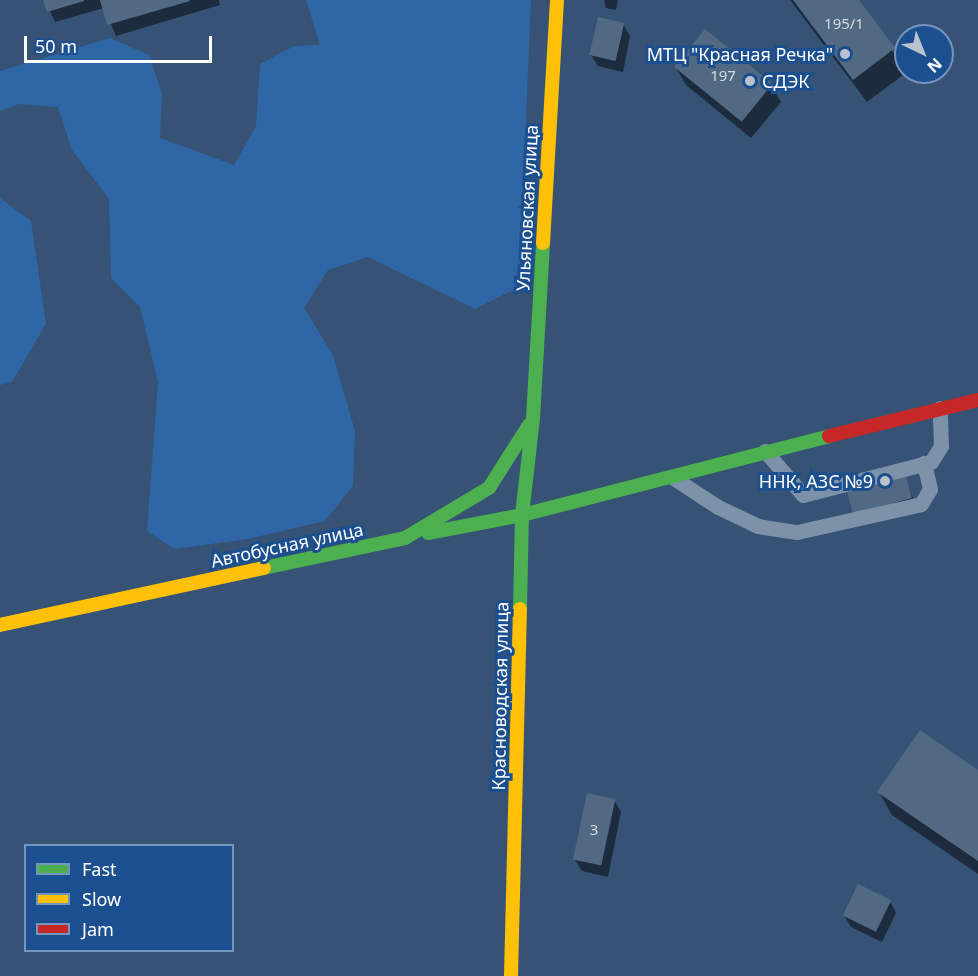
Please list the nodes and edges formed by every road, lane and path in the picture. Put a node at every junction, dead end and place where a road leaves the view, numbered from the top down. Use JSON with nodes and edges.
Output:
{"nodes":[{"id":1,"x":557,"y":0,"type":"edge"},
{"id":2,"x":978,"y":400,"type":"edge"},
{"id":3,"x":940,"y":408,"type":"junction"},
{"id":4,"x":533,"y":418,"type":"junction"},
{"id":5,"x":765,"y":451,"type":"junction"},
{"id":6,"x":924,"y":464,"type":"junction"},
{"id":7,"x":670,"y":476,"type":"junction"},
{"id":8,"x":522,"y":515,"type":"junction"},
{"id":9,"x":405,"y":538,"type":"junction"},
{"id":10,"x":0,"y":625,"type":"edge"},
{"id":11,"x":511,"y":976,"type":"edge"}],
"edges":[{"from":1,"to":4,"type":"street","name":"Ульяновская улица"},
{"from":2,"to":3,"type":"street"},
{"from":3,"to":5,"type":"street"},
{"from":3,"to":6,"type":"lane"},
{"from":4,"to":8,"type":"street","name":"Красноводская улица"},
{"from":4,"to":9,"type":"street","name":"Автобусная улица"},
{"from":5,"to":6,"type":"lane"},
{"from":5,"to":7,"type":"street"},
{"from":6,"to":7,"type":"lane"},
{"from":7,"to":8,"type":"street"},
{"from":8,"to":9,"type":"street"},
{"from":8,"to":11,"type":"street","name":"Красноводская улица"},
{"from":9,"to":10,"type":"street","name":"Автобусная улица"}]}
